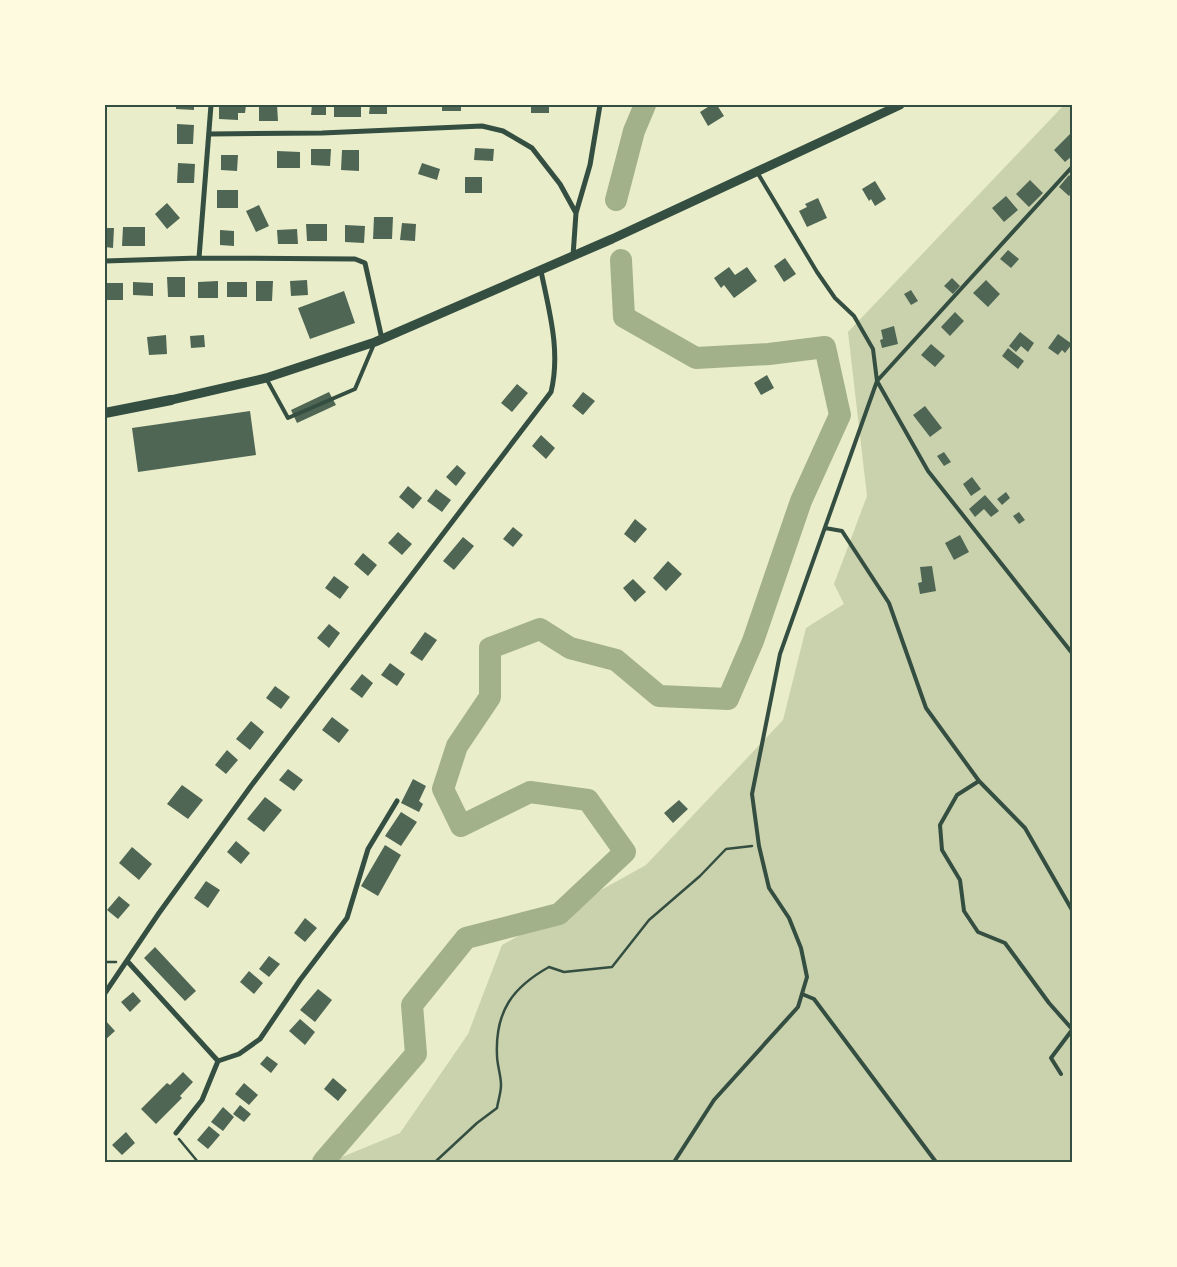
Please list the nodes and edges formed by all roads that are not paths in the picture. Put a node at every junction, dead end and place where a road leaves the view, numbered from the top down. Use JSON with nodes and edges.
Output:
{"nodes":[{"id":1,"x":210,"y":105,"type":"edge"},
{"id":2,"x":600,"y":105,"type":"edge"},
{"id":3,"x":900,"y":105,"type":"edge"},
{"id":4,"x":210,"y":134,"type":"junction"},
{"id":5,"x":1072,"y":168,"type":"edge"},
{"id":6,"x":757,"y":172,"type":"junction"},
{"id":7,"x":576,"y":214,"type":"junction"},
{"id":8,"x":572,"y":257,"type":"junction"},
{"id":9,"x":200,"y":258,"type":"junction"},
{"id":10,"x":105,"y":261,"type":"edge"},
{"id":11,"x":541,"y":271,"type":"junction"},
{"id":12,"x":379,"y":340,"type":"junction"},
{"id":13,"x":266,"y":378,"type":"junction"},
{"id":14,"x":877,"y":381,"type":"junction"},
{"id":15,"x":171,"y":400,"type":"joint"},
{"id":16,"x":105,"y":413,"type":"edge"},
{"id":17,"x":825,"y":528,"type":"junction"},
{"id":18,"x":1072,"y":653,"type":"edge"},
{"id":19,"x":979,"y":781,"type":"junction"},
{"id":20,"x":397,"y":801,"type":"dead end"},
{"id":21,"x":1072,"y":910,"type":"edge"},
{"id":22,"x":128,"y":962,"type":"junction"},
{"id":23,"x":105,"y":994,"type":"edge"},
{"id":24,"x":802,"y":994,"type":"junction"},
{"id":25,"x":1072,"y":1030,"type":"edge"},
{"id":26,"x":218,"y":1061,"type":"junction"},
{"id":27,"x":1061,"y":1074,"type":"dead end"},
{"id":28,"x":176,"y":1133,"type":"road end"},
{"id":29,"x":674,"y":1162,"type":"edge"},
{"id":30,"x":936,"y":1162,"type":"edge"}],
"edges":[{"from":1,"to":4,"type":"street"},
{"from":2,"to":7,"type":"street"},
{"from":3,"to":6,"type":"street"},
{"from":4,"to":7,"type":"street"},
{"from":4,"to":9,"type":"street"},
{"from":5,"to":14,"type":"lane"},
{"from":6,"to":8,"type":"street"},
{"from":6,"to":14,"type":"lane"},
{"from":7,"to":8,"type":"street"},
{"from":8,"to":11,"type":"street"},
{"from":9,"to":10,"type":"street"},
{"from":9,"to":12,"type":"street"},
{"from":11,"to":12,"type":"street"},
{"from":11,"to":22,"type":"street"},
{"from":12,"to":13,"type":"street"},
{"from":12,"to":13,"type":"lane"},
{"from":13,"to":15,"type":"street"},
{"from":14,"to":17,"type":"lane"},
{"from":14,"to":18,"type":"lane"},
{"from":15,"to":16,"type":"main road"},
{"from":17,"to":19,"type":"lane"},
{"from":17,"to":24,"type":"lane"},
{"from":19,"to":21,"type":"lane"},
{"from":19,"to":25,"type":"lane"},
{"from":20,"to":26,"type":"street"},
{"from":22,"to":23,"type":"street"},
{"from":22,"to":26,"type":"street"},
{"from":24,"to":29,"type":"lane"},
{"from":24,"to":30,"type":"lane"},
{"from":25,"to":27,"type":"lane"},
{"from":26,"to":28,"type":"street"}]}
